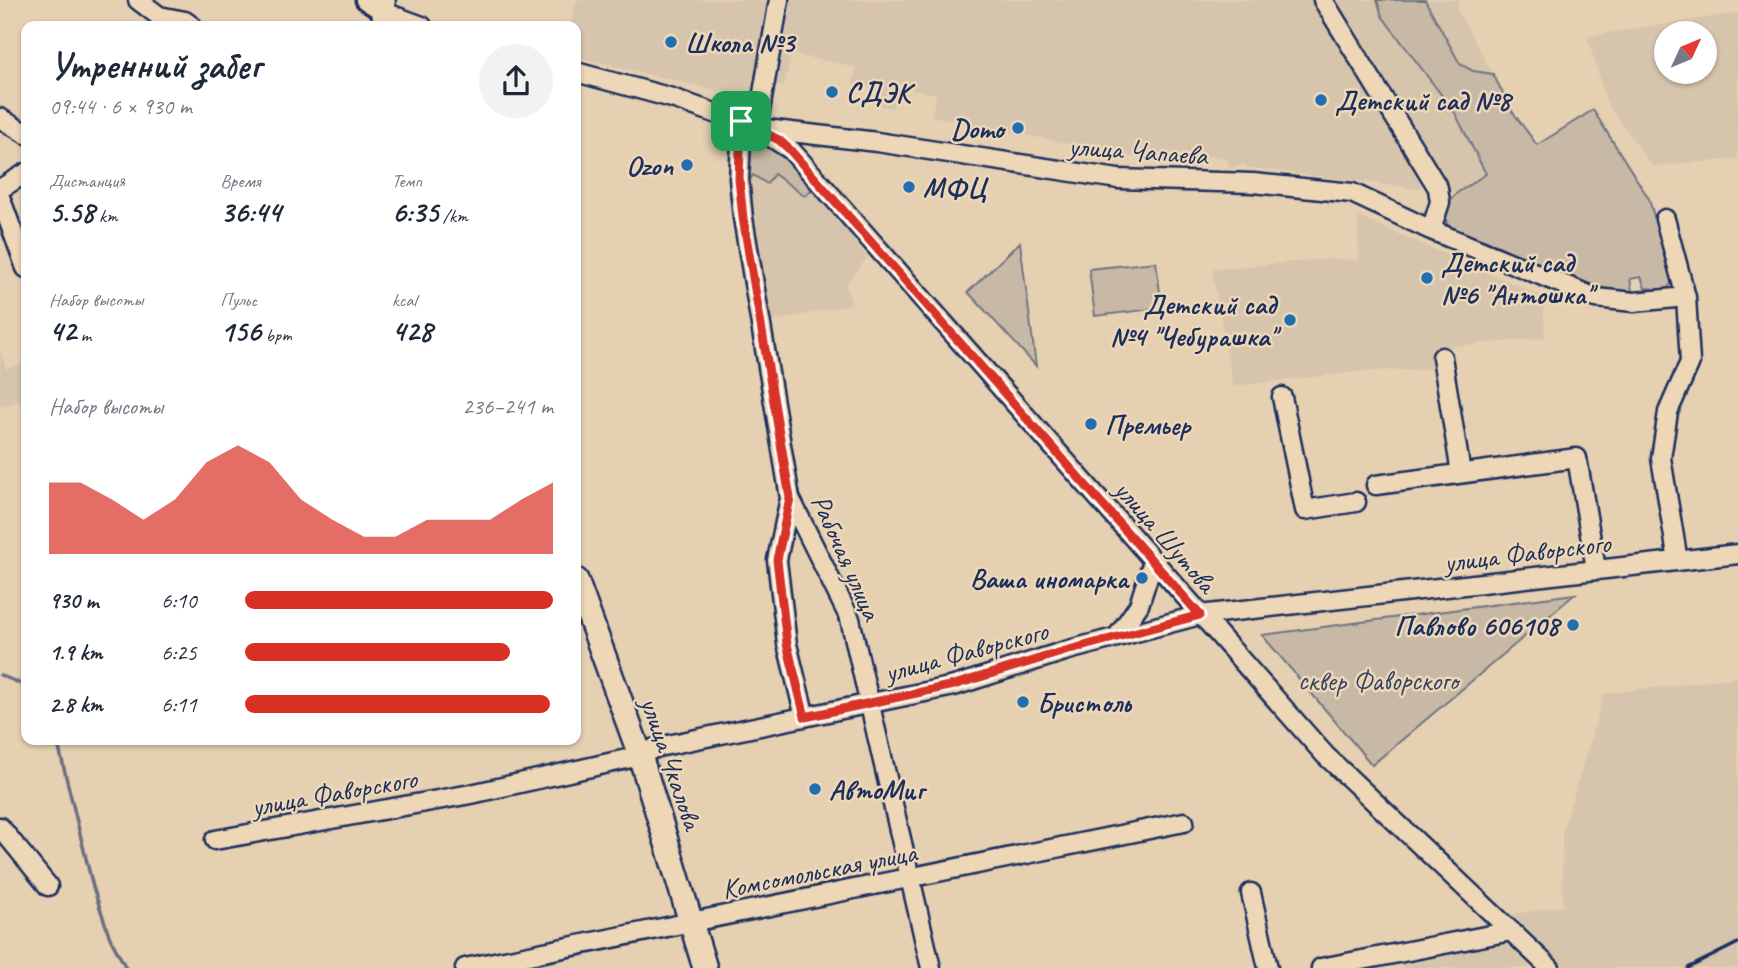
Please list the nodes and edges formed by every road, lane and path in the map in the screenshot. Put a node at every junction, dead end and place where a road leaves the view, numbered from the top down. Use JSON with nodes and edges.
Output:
{"nodes":[{"id":1,"x":138,"y":0,"type":"edge"},
{"id":2,"x":779,"y":0,"type":"edge"},
{"id":3,"x":1324,"y":0,"type":"edge"},
{"id":4,"x":379,"y":10,"type":"edge"},
{"id":5,"x":185,"y":21,"type":"edge"},
{"id":6,"x":409,"y":21,"type":"edge"},
{"id":7,"x":581,"y":73,"type":"edge"},
{"id":8,"x":0,"y":118,"type":"edge"},
{"id":9,"x":749,"y":125,"type":"junction"},
{"id":10,"x":21,"y":131,"type":"edge"},
{"id":11,"x":21,"y":176,"type":"edge"},
{"id":12,"x":0,"y":189,"type":"edge"},
{"id":13,"x":0,"y":197,"type":"edge"},
{"id":14,"x":1665,"y":219,"type":"dead end"},
{"id":15,"x":1430,"y":230,"type":"junction"},
{"id":16,"x":21,"y":254,"type":"edge"},
{"id":17,"x":1686,"y":297,"type":"junction"},
{"id":18,"x":1442,"y":357,"type":"dead end"},
{"id":19,"x":1282,"y":397,"type":"dead end"},
{"id":20,"x":1461,"y":472,"type":"junction"},
{"id":21,"x":1376,"y":485,"type":"dead end"},
{"id":22,"x":790,"y":498,"type":"junction"},
{"id":23,"x":1356,"y":502,"type":"dead end"},
{"id":24,"x":1738,"y":554,"type":"edge"},
{"id":25,"x":1153,"y":561,"type":"junction"},
{"id":26,"x":1678,"y":561,"type":"junction"},
{"id":27,"x":1596,"y":569,"type":"junction"},
{"id":28,"x":581,"y":594,"type":"edge"},
{"id":29,"x":1200,"y":615,"type":"junction"},
{"id":30,"x":1117,"y":637,"type":"junction"},
{"id":31,"x":872,"y":704,"type":"junction"},
{"id":32,"x":805,"y":717,"type":"junction"},
{"id":33,"x":639,"y":752,"type":"junction"},
{"id":34,"x":1184,"y":822,"type":"dead end"},
{"id":35,"x":0,"y":827,"type":"edge"},
{"id":36,"x":215,"y":841,"type":"dead end"},
{"id":37,"x":908,"y":878,"type":"junction"},
{"id":38,"x":48,"y":886,"type":"dead end"},
{"id":39,"x":1251,"y":893,"type":"dead end"},
{"id":40,"x":692,"y":922,"type":"junction"},
{"id":41,"x":1511,"y":931,"type":"junction"},
{"id":42,"x":465,"y":968,"type":"edge"},
{"id":43,"x":705,"y":968,"type":"edge"},
{"id":44,"x":931,"y":968,"type":"edge"},
{"id":45,"x":1268,"y":968,"type":"edge"},
{"id":46,"x":1321,"y":968,"type":"edge"},
{"id":47,"x":1550,"y":968,"type":"edge"}],
"edges":[{"from":1,"to":5,"type":"street"},
{"from":2,"to":9,"type":"street","name":"Рабочая улица"},
{"from":3,"to":15,"type":"street"},
{"from":4,"to":6,"type":"street"},
{"from":7,"to":9,"type":"street","name":"улица Чапаева"},
{"from":8,"to":10,"type":"street"},
{"from":9,"to":15,"type":"street","name":"улица Чапаева"},
{"from":9,"to":22,"type":"street","name":"Рабочая улица"},
{"from":9,"to":25,"type":"street","name":"улица Шутова"},
{"from":11,"to":12,"type":"street"},
{"from":13,"to":16,"type":"street"},
{"from":14,"to":17,"type":"street"},
{"from":15,"to":17,"type":"street","name":"улица Чапаева"},
{"from":17,"to":26,"type":"street"},
{"from":18,"to":20,"type":"street"},
{"from":19,"to":23,"type":"street"},
{"from":20,"to":21,"type":"street"},
{"from":20,"to":27,"type":"street"},
{"from":22,"to":31,"type":"street","name":"Рабочая улица"},
{"from":22,"to":32,"type":"street"},
{"from":24,"to":26,"type":"street","name":"улица Фаворского"},
{"from":25,"to":29,"type":"street","name":"улица Шутова"},
{"from":25,"to":30,"type":"street"},
{"from":26,"to":27,"type":"street","name":"улица Фаворского"},
{"from":27,"to":29,"type":"street","name":"улица Фаворского"},
{"from":28,"to":33,"type":"main road","name":"улица Чкалова"},
{"from":29,"to":30,"type":"street","name":"улица Фаворского"},
{"from":29,"to":41,"type":"street","name":"улица Шутова"},
{"from":30,"to":31,"type":"street","name":"улица Фаворского"},
{"from":31,"to":32,"type":"street","name":"улица Фаворского"},
{"from":31,"to":37,"type":"street","name":"Рабочая улица"},
{"from":32,"to":33,"type":"street","name":"улица Фаворского"},
{"from":33,"to":36,"type":"street","name":"улица Фаворского"},
{"from":33,"to":40,"type":"main road","name":"улица Чкалова"},
{"from":34,"to":37,"type":"street","name":"Комсомольская улица"},
{"from":35,"to":38,"type":"street"},
{"from":37,"to":40,"type":"street","name":"Комсомольская улица"},
{"from":37,"to":44,"type":"street","name":"Рабочая улица"},
{"from":39,"to":45,"type":"street"},
{"from":40,"to":42,"type":"street","name":"Комсомольская улица"},
{"from":40,"to":43,"type":"main road","name":"улица Чкалова"},
{"from":41,"to":46,"type":"street"},
{"from":41,"to":47,"type":"street","name":"улица Шутова"}]}
